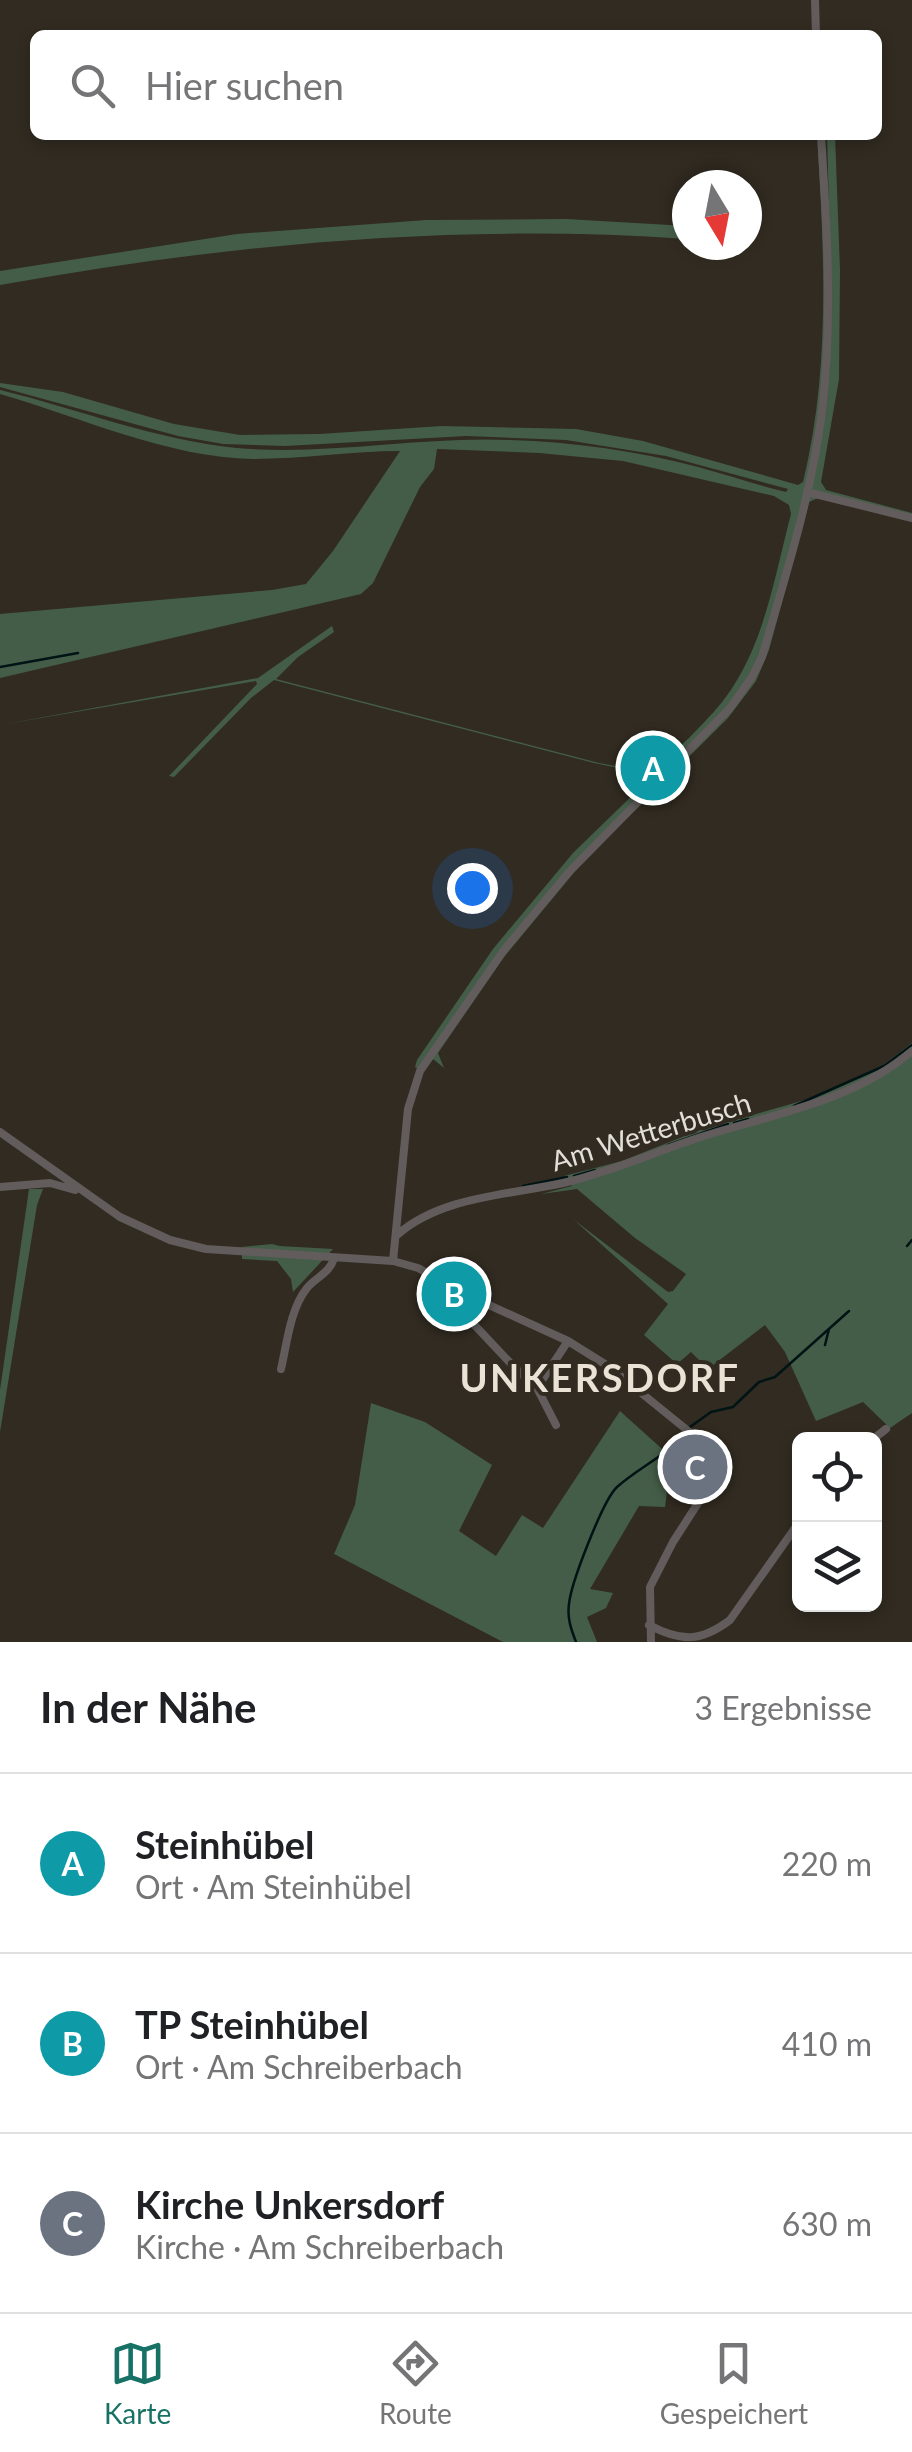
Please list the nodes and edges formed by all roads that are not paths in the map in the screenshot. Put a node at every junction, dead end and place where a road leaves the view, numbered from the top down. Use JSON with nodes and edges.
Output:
{"nodes":[{"id":1,"x":814,"y":0,"type":"edge"},
{"id":2,"x":816,"y":30,"type":"edge"},
{"id":3,"x":821,"y":140,"type":"edge"},
{"id":4,"x":806,"y":492,"type":"junction"},
{"id":5,"x":912,"y":518,"type":"edge"},
{"id":6,"x":912,"y":1051,"type":"edge"},
{"id":7,"x":0,"y":1132,"type":"edge"},
{"id":8,"x":54,"y":1172,"type":"junction"},
{"id":9,"x":50,"y":1184,"type":"junction"},
{"id":10,"x":0,"y":1187,"type":"edge"},
{"id":11,"x":80,"y":1191,"type":"junction"},
{"id":12,"x":397,"y":1236,"type":"junction"},
{"id":13,"x":330,"y":1257,"type":"junction"},
{"id":14,"x":393,"y":1261,"type":"junction"},
{"id":15,"x":434,"y":1279,"type":"junction"},
{"id":16,"x":478,"y":1300,"type":"junction"},
{"id":17,"x":469,"y":1317,"type":"junction"},
{"id":18,"x":568,"y":1340,"type":"junction"},
{"id":19,"x":281,"y":1369,"type":"dead end"},
{"id":20,"x":537,"y":1388,"type":"junction"},
{"id":21,"x":556,"y":1425,"type":"dead end"},
{"id":22,"x":886,"y":1429,"type":"dead end"},
{"id":23,"x":882,"y":1432,"type":"edge"},
{"id":24,"x":799,"y":1522,"type":"edge"},
{"id":25,"x":649,"y":1625,"type":"junction"},
{"id":26,"x":674,"y":1641,"type":"edge"},
{"id":27,"x":696,"y":1641,"type":"edge"},
{"id":28,"x":651,"y":1642,"type":"edge"}],
"edges":[{"from":1,"to":2,"type":"street"},
{"from":3,"to":4,"type":"street"},
{"from":4,"to":5,"type":"street"},
{"from":4,"to":12,"type":"street"},
{"from":6,"to":12,"type":"street","name":"Am Wetterbusch"},
{"from":7,"to":8,"type":"street"},
{"from":8,"to":9,"type":"street"},
{"from":8,"to":11,"type":"street"},
{"from":9,"to":10,"type":"street"},
{"from":9,"to":11,"type":"street"},
{"from":11,"to":13,"type":"street"},
{"from":12,"to":14,"type":"street"},
{"from":13,"to":14,"type":"street"},
{"from":13,"to":19,"type":"street"},
{"from":14,"to":15,"type":"street"},
{"from":15,"to":16,"type":"street"},
{"from":15,"to":17,"type":"street"},
{"from":16,"to":17,"type":"street"},
{"from":16,"to":18,"type":"street"},
{"from":17,"to":20,"type":"street"},
{"from":18,"to":20,"type":"street"},
{"from":18,"to":25,"type":"street"},
{"from":20,"to":21,"type":"street"},
{"from":22,"to":23,"type":"street"},
{"from":24,"to":27,"type":"street"},
{"from":25,"to":26,"type":"street"},
{"from":25,"to":28,"type":"street"},
{"from":26,"to":27,"type":"street"}]}
